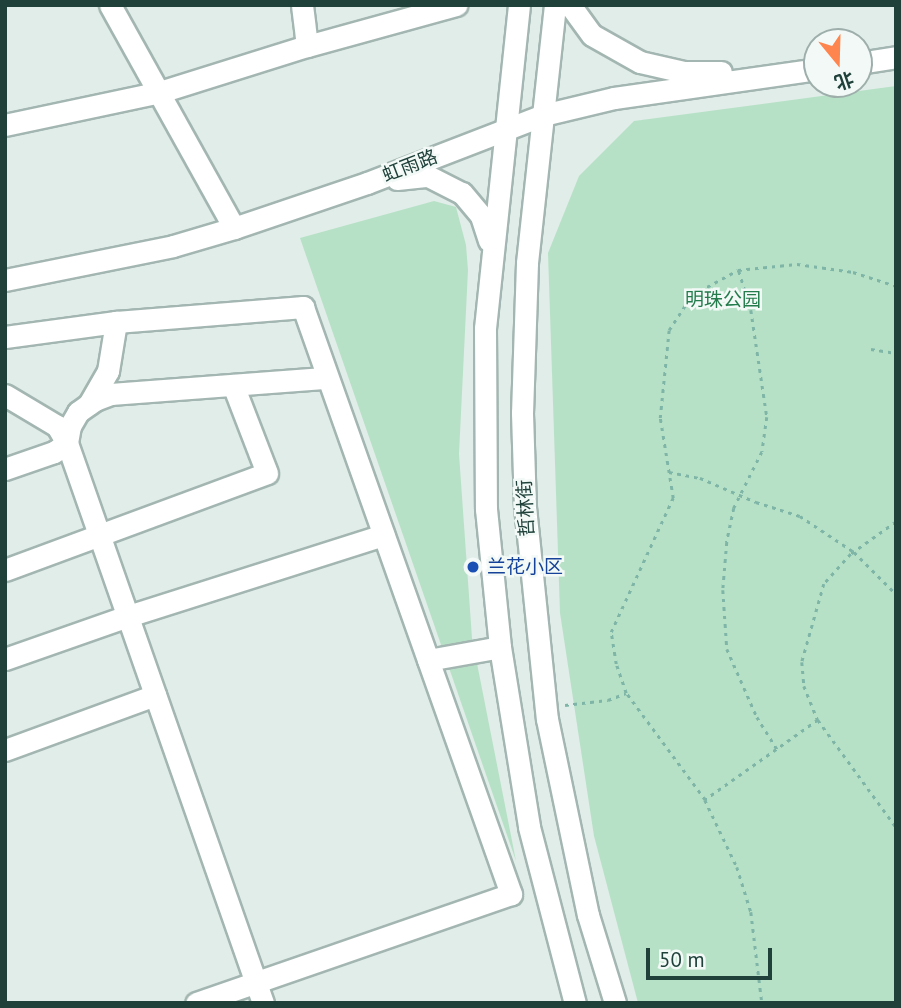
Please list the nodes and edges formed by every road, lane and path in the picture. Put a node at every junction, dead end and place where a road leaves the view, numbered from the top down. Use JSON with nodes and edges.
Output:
{"nodes":[{"id":1,"x":110,"y":5,"type":"edge"},
{"id":2,"x":302,"y":5,"type":"edge"},
{"id":3,"x":456,"y":5,"type":"edge"},
{"id":4,"x":519,"y":5,"type":"edge"},
{"id":5,"x":555,"y":5,"type":"edge"},
{"id":6,"x":570,"y":5,"type":"edge"},
{"id":7,"x":307,"y":46,"type":"junction"},
{"id":8,"x":896,"y":57,"type":"edge"},
{"id":9,"x":873,"y":61,"type":"edge"},
{"id":10,"x":803,"y":71,"type":"edge"},
{"id":11,"x":786,"y":73,"type":"junction"},
{"id":12,"x":160,"y":92,"type":"junction"},
{"id":13,"x":543,"y":114,"type":"junction"},
{"id":14,"x":5,"y":125,"type":"edge"},
{"id":15,"x":505,"y":128,"type":"junction"},
{"id":16,"x":368,"y":183,"type":"junction"},
{"id":17,"x":234,"y":228,"type":"junction"},
{"id":18,"x":491,"y":251,"type":"junction"},
{"id":19,"x":738,"y":270,"type":"junction"},
{"id":20,"x":5,"y":280,"type":"edge"},
{"id":21,"x":896,"y":286,"type":"edge"},
{"id":22,"x":116,"y":322,"type":"junction"},
{"id":23,"x":5,"y":337,"type":"edge"},
{"id":24,"x":871,"y":349,"type":"dead end"},
{"id":25,"x":896,"y":353,"type":"edge"},
{"id":26,"x":327,"y":378,"type":"junction"},
{"id":27,"x":233,"y":385,"type":"junction"},
{"id":28,"x":5,"y":395,"type":"edge"},
{"id":29,"x":83,"y":409,"type":"junction"},
{"id":30,"x":47,"y":419,"type":"junction"},
{"id":31,"x":67,"y":443,"type":"junction"},
{"id":32,"x":5,"y":469,"type":"edge"},
{"id":33,"x":669,"y":472,"type":"junction"},
{"id":34,"x":740,"y":495,"type":"junction"},
{"id":35,"x":896,"y":522,"type":"edge"},
{"id":36,"x":383,"y":535,"type":"junction"},
{"id":37,"x":100,"y":537,"type":"junction"},
{"id":38,"x":854,"y":552,"type":"junction"},
{"id":39,"x":5,"y":570,"type":"edge"},
{"id":40,"x":896,"y":594,"type":"edge"},
{"id":41,"x":128,"y":616,"type":"junction"},
{"id":42,"x":500,"y":647,"type":"junction"},
{"id":43,"x":5,"y":659,"type":"edge"},
{"id":44,"x":428,"y":660,"type":"junction"},
{"id":45,"x":626,"y":693,"type":"junction"},
{"id":46,"x":155,"y":695,"type":"junction"},
{"id":47,"x":545,"y":706,"type":"junction"},
{"id":48,"x":818,"y":720,"type":"junction"},
{"id":49,"x":777,"y":749,"type":"junction"},
{"id":50,"x":5,"y":750,"type":"edge"},
{"id":51,"x":705,"y":800,"type":"junction"},
{"id":52,"x":896,"y":827,"type":"edge"},
{"id":53,"x":256,"y":982,"type":"junction"},
{"id":54,"x":195,"y":1003,"type":"edge"},
{"id":55,"x":263,"y":1003,"type":"edge"},
{"id":56,"x":575,"y":1003,"type":"edge"},
{"id":57,"x":615,"y":1003,"type":"edge"},
{"id":58,"x":762,"y":1003,"type":"edge"}],
"edges":[{"from":1,"to":12,"type":"street"},
{"from":2,"to":7,"type":"street"},
{"from":3,"to":7,"type":"street"},
{"from":4,"to":15,"type":"street","name":"哲林街"},
{"from":5,"to":13,"type":"street","name":"哲林街"},
{"from":6,"to":11,"type":"street"},
{"from":7,"to":12,"type":"street"},
{"from":8,"to":9,"type":"street"},
{"from":10,"to":11,"type":"street","name":"虹雨路"},
{"from":11,"to":13,"type":"street","name":"虹雨路"},
{"from":12,"to":14,"type":"street"},
{"from":12,"to":17,"type":"street"},
{"from":13,"to":15,"type":"street","name":"虹雨路"},
{"from":13,"to":47,"type":"street","name":"哲林街"},
{"from":15,"to":16,"type":"street","name":"虹雨路"},
{"from":15,"to":18,"type":"street","name":"哲林街"},
{"from":16,"to":17,"type":"street","name":"虹雨路"},
{"from":16,"to":18,"type":"street"},
{"from":17,"to":20,"type":"street","name":"虹雨路"},
{"from":18,"to":42,"type":"street","name":"哲林街"},
{"from":19,"to":21,"type":"path"},
{"from":19,"to":33,"type":"path"},
{"from":19,"to":34,"type":"path"},
{"from":22,"to":23,"type":"street"},
{"from":22,"to":26,"type":"street"},
{"from":22,"to":29,"type":"street"},
{"from":24,"to":25,"type":"path"},
{"from":26,"to":27,"type":"street"},
{"from":26,"to":36,"type":"street"},
{"from":27,"to":29,"type":"street"},
{"from":27,"to":37,"type":"street"},
{"from":28,"to":30,"type":"street"},
{"from":29,"to":30,"type":"street"},
{"from":29,"to":31,"type":"street"},
{"from":30,"to":31,"type":"street"},
{"from":31,"to":32,"type":"street"},
{"from":31,"to":37,"type":"street"},
{"from":33,"to":34,"type":"path"},
{"from":33,"to":45,"type":"path"},
{"from":34,"to":38,"type":"path"},
{"from":34,"to":49,"type":"path"},
{"from":35,"to":38,"type":"path"},
{"from":36,"to":41,"type":"street"},
{"from":36,"to":44,"type":"street"},
{"from":37,"to":39,"type":"street"},
{"from":37,"to":41,"type":"street"},
{"from":38,"to":40,"type":"path"},
{"from":38,"to":48,"type":"path"},
{"from":41,"to":43,"type":"street"},
{"from":41,"to":46,"type":"street"},
{"from":42,"to":44,"type":"street"},
{"from":42,"to":56,"type":"street","name":"哲林街"},
{"from":44,"to":53,"type":"street"},
{"from":45,"to":47,"type":"path"},
{"from":45,"to":51,"type":"path"},
{"from":46,"to":50,"type":"street"},
{"from":46,"to":53,"type":"street"},
{"from":47,"to":57,"type":"street","name":"哲林街"},
{"from":48,"to":49,"type":"path"},
{"from":48,"to":52,"type":"path"},
{"from":49,"to":51,"type":"path"},
{"from":51,"to":58,"type":"path"},
{"from":53,"to":54,"type":"street"},
{"from":53,"to":55,"type":"street"}]}
